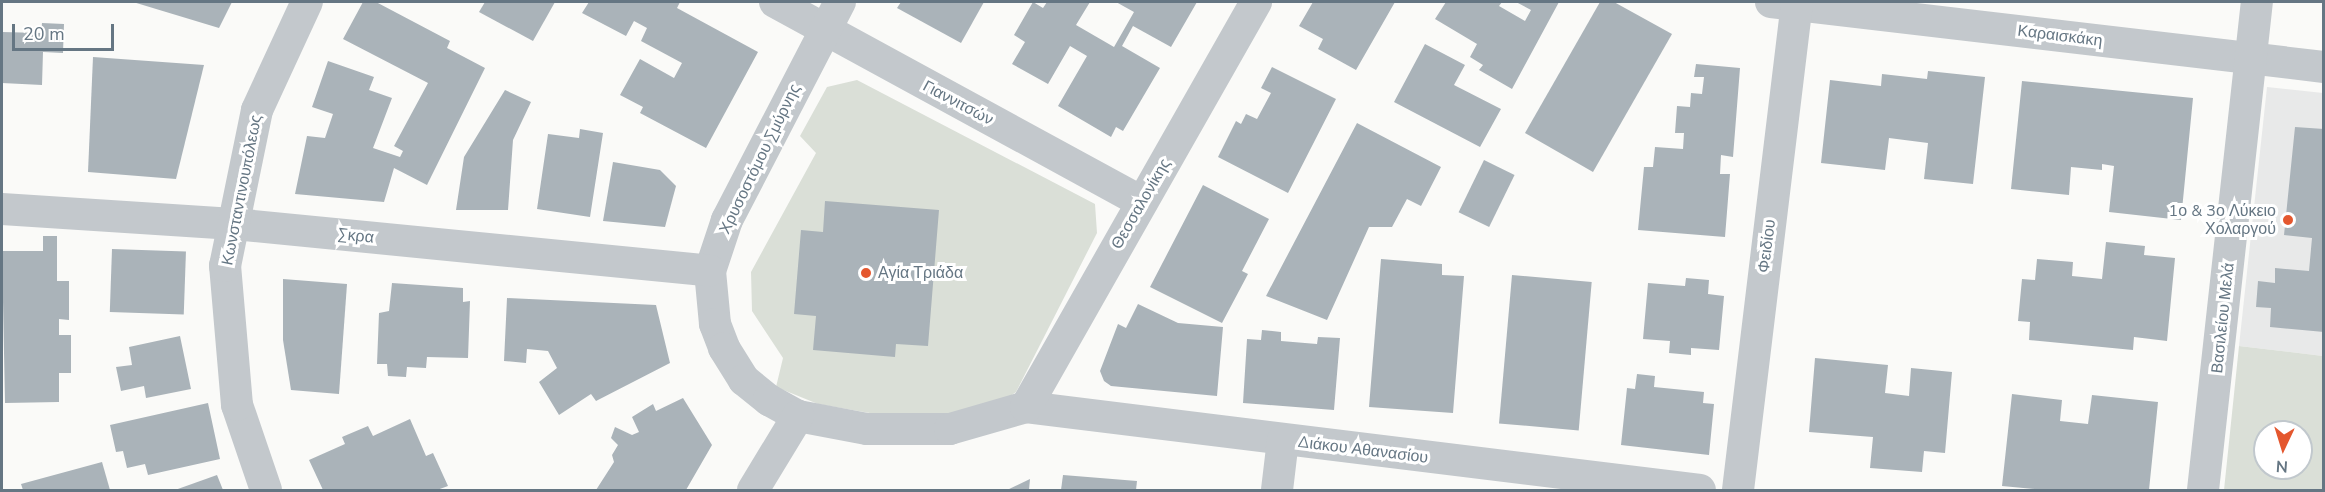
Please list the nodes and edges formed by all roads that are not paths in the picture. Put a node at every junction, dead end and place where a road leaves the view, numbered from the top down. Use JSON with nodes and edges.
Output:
{"nodes":[{"id":1,"x":307,"y":2,"type":"edge"},
{"id":2,"x":775,"y":2,"type":"edge"},
{"id":3,"x":840,"y":2,"type":"edge"},
{"id":4,"x":1256,"y":2,"type":"edge"},
{"id":5,"x":2257,"y":2,"type":"edge"},
{"id":6,"x":1788,"y":3,"type":"edge"},
{"id":7,"x":823,"y":30,"type":"junction"},
{"id":8,"x":2251,"y":58,"type":"junction"},
{"id":9,"x":2324,"y":67,"type":"edge"},
{"id":10,"x":1142,"y":202,"type":"junction"},
{"id":11,"x":2,"y":209,"type":"edge"},
{"id":12,"x":234,"y":224,"type":"junction"},
{"id":13,"x":710,"y":271,"type":"junction"},
{"id":14,"x":1026,"y":407,"type":"junction"},
{"id":15,"x":798,"y":416,"type":"junction"},
{"id":16,"x":1283,"y":440,"type":"junction"},
{"id":17,"x":266,"y":490,"type":"edge"},
{"id":18,"x":753,"y":490,"type":"edge"},
{"id":19,"x":1277,"y":490,"type":"edge"},
{"id":20,"x":1700,"y":490,"type":"edge"},
{"id":21,"x":1738,"y":490,"type":"edge"},
{"id":22,"x":2204,"y":490,"type":"edge"}],
"edges":[{"from":1,"to":12,"type":"street","name":"Κωνσταντινουπόλεως"},
{"from":2,"to":7,"type":"street","name":"Γιαννιτσών"},
{"from":3,"to":7,"type":"street","name":"Χρυσοστόμου Σμύρνης"},
{"from":4,"to":10,"type":"street","name":"Θεσσαλονίκης"},
{"from":5,"to":8,"type":"street","name":"Βασιλείου Μελά"},
{"from":6,"to":8,"type":"street","name":"Καραισκάκη"},
{"from":6,"to":21,"type":"street","name":"Φειδίου"},
{"from":7,"to":10,"type":"street","name":"Γιαννιτσών"},
{"from":7,"to":13,"type":"street","name":"Χρυσοστόμου Σμύρνης"},
{"from":8,"to":9,"type":"street","name":"Καραισκάκη"},
{"from":8,"to":22,"type":"street","name":"Βασιλείου Μελά"},
{"from":10,"to":14,"type":"street","name":"Θεσσαλονίκης"},
{"from":11,"to":12,"type":"street","name":"Σκρα"},
{"from":12,"to":13,"type":"street","name":"Σκρα"},
{"from":12,"to":17,"type":"street","name":"Κωνσταντινουπόλεως"},
{"from":13,"to":15,"type":"street","name":"Χρυσοστόμου Σμύρνης"},
{"from":14,"to":15,"type":"street","name":"Χρυσοστόμου Σμύρνης"},
{"from":14,"to":16,"type":"street","name":"Διάκου Αθανασίου"},
{"from":15,"to":18,"type":"street"},
{"from":16,"to":19,"type":"street"},
{"from":16,"to":20,"type":"street","name":"Διάκου Αθανασίου"}]}
